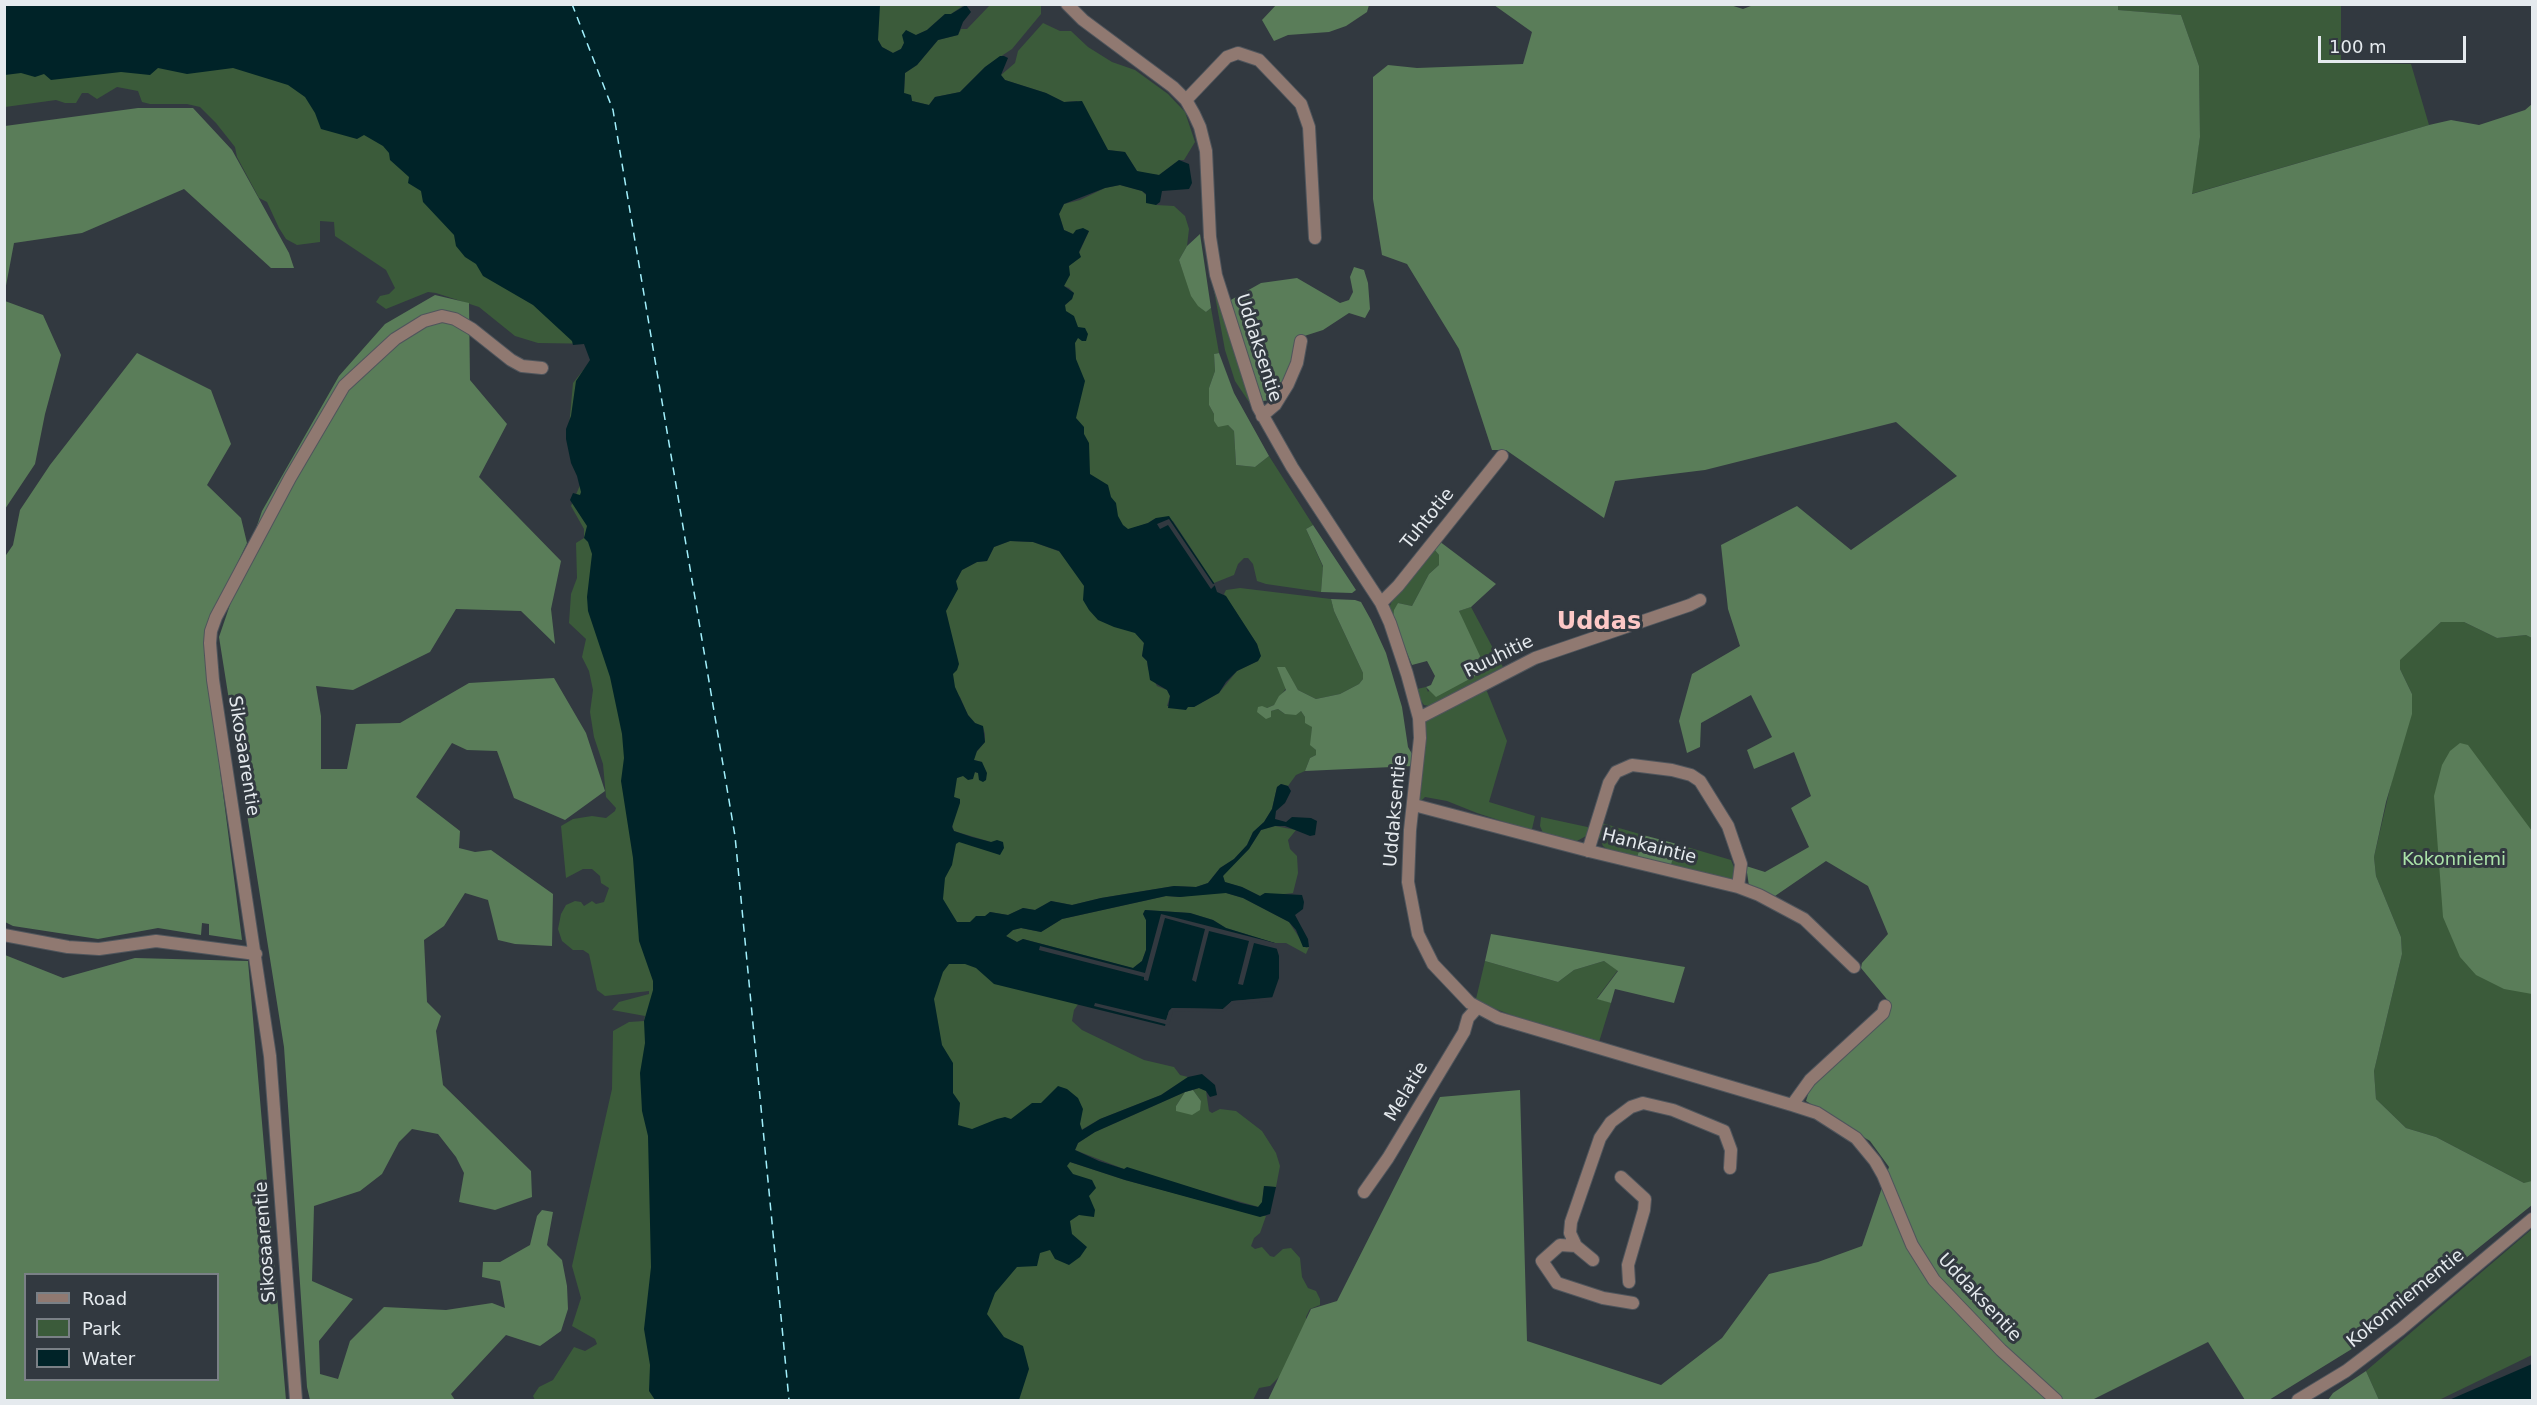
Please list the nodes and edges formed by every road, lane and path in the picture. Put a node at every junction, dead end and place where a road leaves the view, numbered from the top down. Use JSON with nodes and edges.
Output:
{"nodes":[{"id":1,"x":1067,"y":4,"type":"edge"},
{"id":2,"x":1186,"y":100,"type":"junction"},
{"id":3,"x":1315,"y":238,"type":"dead end"},
{"id":4,"x":1301,"y":341,"type":"dead end"},
{"id":5,"x":542,"y":368,"type":"dead end"},
{"id":6,"x":1262,"y":416,"type":"junction"},
{"id":7,"x":1502,"y":456,"type":"dead end"},
{"id":8,"x":1700,"y":600,"type":"dead end"},
{"id":9,"x":1381,"y":603,"type":"junction"},
{"id":10,"x":1419,"y":718,"type":"junction"},
{"id":11,"x":1414,"y":804,"type":"junction"},
{"id":12,"x":1588,"y":851,"type":"junction"},
{"id":13,"x":1738,"y":887,"type":"junction"},
{"id":14,"x":4,"y":935,"type":"edge"},
{"id":15,"x":256,"y":954,"type":"junction"},
{"id":16,"x":1854,"y":967,"type":"dead end"},
{"id":17,"x":1885,"y":1006,"type":"dead end"},
{"id":18,"x":1477,"y":1008,"type":"junction"},
{"id":19,"x":1792,"y":1105,"type":"junction"},
{"id":20,"x":1730,"y":1167,"type":"dead end"},
{"id":21,"x":1621,"y":1176,"type":"dead end"},
{"id":22,"x":1364,"y":1192,"type":"dead end"},
{"id":23,"x":2532,"y":1219,"type":"edge"},
{"id":24,"x":1576,"y":1246,"type":"junction"},
{"id":25,"x":1593,"y":1260,"type":"dead end"},
{"id":26,"x":1629,"y":1282,"type":"dead end"},
{"id":27,"x":1633,"y":1303,"type":"dead end"},
{"id":28,"x":296,"y":1401,"type":"edge"},
{"id":29,"x":2056,"y":1401,"type":"edge"},
{"id":30,"x":2298,"y":1401,"type":"edge"}],
"edges":[{"from":1,"to":2,"type":"street","name":"Uddaksentie"},
{"from":2,"to":3,"type":"street"},
{"from":2,"to":6,"type":"street","name":"Uddaksentie"},
{"from":4,"to":6,"type":"street"},
{"from":5,"to":15,"type":"street","name":"Sikosaarentie"},
{"from":6,"to":9,"type":"street","name":"Uddaksentie"},
{"from":7,"to":9,"type":"street","name":"Tuhtotie"},
{"from":8,"to":10,"type":"street","name":"Ruuhitie"},
{"from":9,"to":10,"type":"street","name":"Uddaksentie"},
{"from":10,"to":11,"type":"street","name":"Uddaksentie"},
{"from":11,"to":12,"type":"street","name":"Hankaintie"},
{"from":11,"to":18,"type":"street","name":"Uddaksentie"},
{"from":12,"to":13,"type":"street","name":"Hankaintie"},
{"from":12,"to":13,"type":"street"},
{"from":13,"to":16,"type":"street","name":"Hankaintie"},
{"from":14,"to":15,"type":"street"},
{"from":15,"to":28,"type":"street","name":"Sikosaarentie"},
{"from":17,"to":19,"type":"street"},
{"from":18,"to":19,"type":"street","name":"Uddaksentie"},
{"from":18,"to":22,"type":"street","name":"Melatie"},
{"from":19,"to":29,"type":"street","name":"Uddaksentie"},
{"from":20,"to":24,"type":"street"},
{"from":21,"to":26,"type":"street"},
{"from":23,"to":30,"type":"street","name":"Kokonniementie"},
{"from":24,"to":25,"type":"street"},
{"from":24,"to":27,"type":"street"}]}
